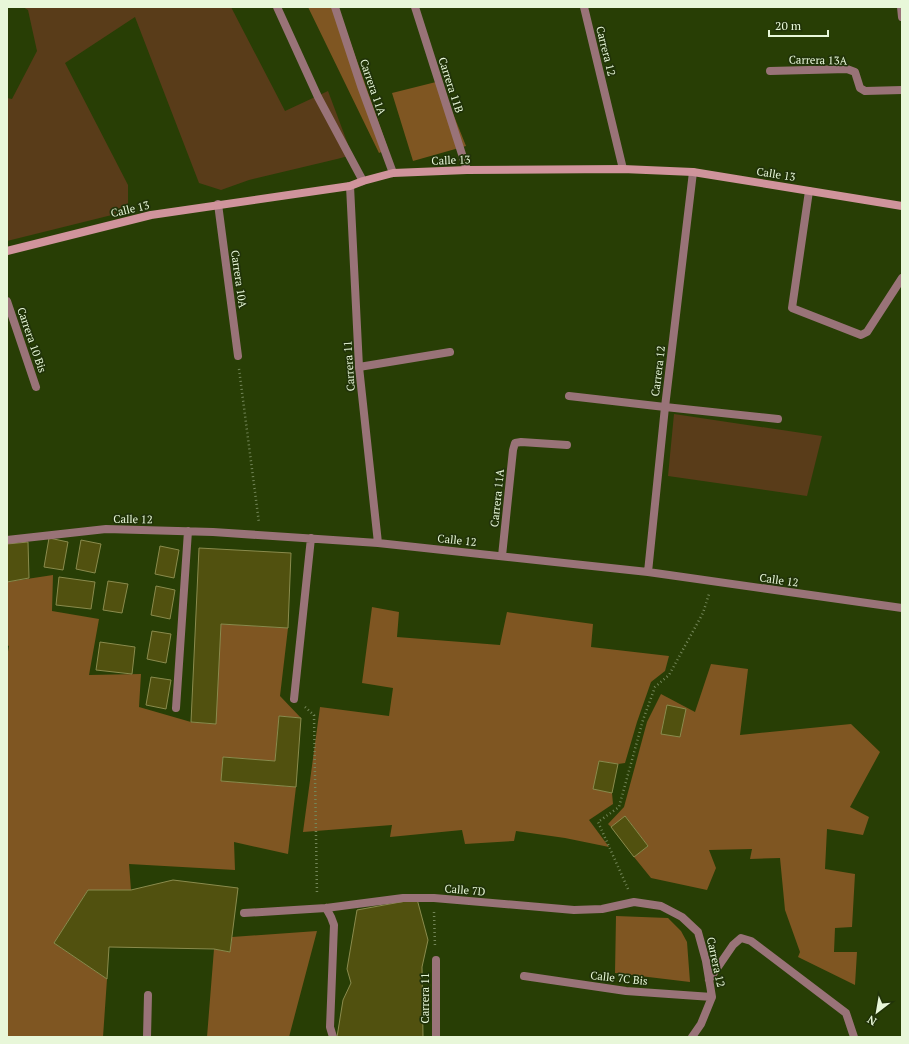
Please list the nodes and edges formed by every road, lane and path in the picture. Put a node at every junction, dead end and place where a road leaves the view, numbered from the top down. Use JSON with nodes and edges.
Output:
{"nodes":[{"id":1,"x":277,"y":7,"type":"edge"},
{"id":2,"x":335,"y":7,"type":"edge"},
{"id":3,"x":414,"y":7,"type":"edge"},
{"id":4,"x":584,"y":7,"type":"edge"},
{"id":5,"x":901,"y":7,"type":"edge"},
{"id":6,"x":902,"y":17,"type":"edge"},
{"id":7,"x":770,"y":71,"type":"dead end"},
{"id":8,"x":902,"y":90,"type":"edge"},
{"id":9,"x":467,"y":170,"type":"junction"},
{"id":10,"x":623,"y":170,"type":"junction"},
{"id":11,"x":693,"y":172,"type":"junction"},
{"id":12,"x":393,"y":173,"type":"junction"},
{"id":13,"x":364,"y":181,"type":"junction"},
{"id":14,"x":350,"y":186,"type":"junction"},
{"id":15,"x":809,"y":191,"type":"junction"},
{"id":16,"x":218,"y":204,"type":"junction"},
{"id":17,"x":902,"y":206,"type":"edge"},
{"id":18,"x":7,"y":251,"type":"edge"},
{"id":19,"x":902,"y":278,"type":"edge"},
{"id":20,"x":7,"y":301,"type":"edge"},
{"id":21,"x":450,"y":352,"type":"dead end"},
{"id":22,"x":238,"y":356,"type":"joint"},
{"id":23,"x":359,"y":367,"type":"junction"},
{"id":24,"x":36,"y":387,"type":"dead end"},
{"id":25,"x":569,"y":396,"type":"dead end"},
{"id":26,"x":665,"y":407,"type":"junction"},
{"id":27,"x":778,"y":419,"type":"dead end"},
{"id":28,"x":567,"y":445,"type":"dead end"},
{"id":29,"x":188,"y":531,"type":"junction"},
{"id":30,"x":261,"y":535,"type":"junction"},
{"id":31,"x":311,"y":538,"type":"junction"},
{"id":32,"x":7,"y":540,"type":"edge"},
{"id":33,"x":378,"y":543,"type":"junction"},
{"id":34,"x":502,"y":556,"type":"junction"},
{"id":35,"x":648,"y":572,"type":"junction"},
{"id":36,"x":714,"y":582,"type":"junction"},
{"id":37,"x":902,"y":610,"type":"edge"},
{"id":38,"x":294,"y":699,"type":"joint"},
{"id":39,"x":176,"y":708,"type":"dead end"},
{"id":40,"x":434,"y":898,"type":"junction"},
{"id":41,"x":634,"y":902,"type":"junction"},
{"id":42,"x":317,"y":908,"type":"junction"},
{"id":43,"x":326,"y":908,"type":"junction"},
{"id":44,"x":244,"y":913,"type":"dead end"},
{"id":45,"x":682,"y":917,"type":"joint"},
{"id":46,"x":436,"y":960,"type":"joint"},
{"id":47,"x":524,"y":976,"type":"dead end"},
{"id":48,"x":709,"y":980,"type":"junction"},
{"id":49,"x":148,"y":995,"type":"dead end"},
{"id":50,"x":712,"y":997,"type":"junction"},
{"id":51,"x":147,"y":1037,"type":"edge"},
{"id":52,"x":333,"y":1037,"type":"edge"},
{"id":53,"x":436,"y":1037,"type":"edge"},
{"id":54,"x":692,"y":1037,"type":"edge"},
{"id":55,"x":854,"y":1037,"type":"edge"}],
"edges":[{"from":1,"to":13,"type":"street"},
{"from":2,"to":12,"type":"street","name":"Carrera 11A"},
{"from":3,"to":9,"type":"street","name":"Carrera 11B"},
{"from":4,"to":10,"type":"street","name":"Carrera 12"},
{"from":5,"to":6,"type":"street"},
{"from":7,"to":8,"type":"street","name":"Carrera 13A"},
{"from":9,"to":10,"type":"main road","name":"Calle 13"},
{"from":9,"to":12,"type":"main road","name":"Calle 13"},
{"from":10,"to":11,"type":"main road","name":"Calle 13"},
{"from":11,"to":15,"type":"main road","name":"Calle 13"},
{"from":11,"to":26,"type":"street","name":"Carrera 12"},
{"from":12,"to":13,"type":"main road","name":"Calle 13"},
{"from":13,"to":14,"type":"main road","name":"Calle 13"},
{"from":14,"to":16,"type":"main road","name":"Calle 13"},
{"from":14,"to":23,"type":"street","name":"Carrera 11"},
{"from":15,"to":17,"type":"main road","name":"Calle 13"},
{"from":15,"to":19,"type":"street"},
{"from":16,"to":18,"type":"main road","name":"Calle 13"},
{"from":16,"to":22,"type":"street","name":"Carrera 10A"},
{"from":20,"to":24,"type":"street","name":"Carrera 10 Bis"},
{"from":21,"to":23,"type":"street"},
{"from":22,"to":30,"type":"path"},
{"from":23,"to":33,"type":"street","name":"Carrera 11"},
{"from":25,"to":26,"type":"street"},
{"from":26,"to":27,"type":"street"},
{"from":26,"to":35,"type":"street","name":"Carrera 12"},
{"from":28,"to":34,"type":"street","name":"Carrera 11A"},
{"from":29,"to":30,"type":"street","name":"Calle 12"},
{"from":29,"to":32,"type":"street","name":"Calle 12"},
{"from":29,"to":39,"type":"street"},
{"from":30,"to":31,"type":"street","name":"Calle 12"},
{"from":31,"to":33,"type":"street","name":"Calle 12"},
{"from":31,"to":38,"type":"street"},
{"from":33,"to":34,"type":"street","name":"Calle 12"},
{"from":34,"to":35,"type":"street","name":"Calle 12"},
{"from":35,"to":36,"type":"street","name":"Calle 12"},
{"from":36,"to":37,"type":"street","name":"Calle 12"},
{"from":36,"to":41,"type":"path"},
{"from":38,"to":42,"type":"path"},
{"from":40,"to":41,"type":"street","name":"Calle 7D"},
{"from":40,"to":43,"type":"street","name":"Calle 7D"},
{"from":40,"to":46,"type":"path"},
{"from":41,"to":45,"type":"street","name":"Calle 7D"},
{"from":42,"to":43,"type":"street","name":"Calle 7D"},
{"from":42,"to":44,"type":"street","name":"Calle 7D"},
{"from":43,"to":52,"type":"street"},
{"from":45,"to":48,"type":"street","name":"Carrera 12"},
{"from":46,"to":53,"type":"street","name":"Carrera 11"},
{"from":47,"to":50,"type":"street","name":"Calle 7C Bis"},
{"from":48,"to":50,"type":"street","name":"Carrera 12"},
{"from":48,"to":55,"type":"street"},
{"from":49,"to":51,"type":"street"},
{"from":50,"to":54,"type":"street","name":"Carrera 12"}]}
